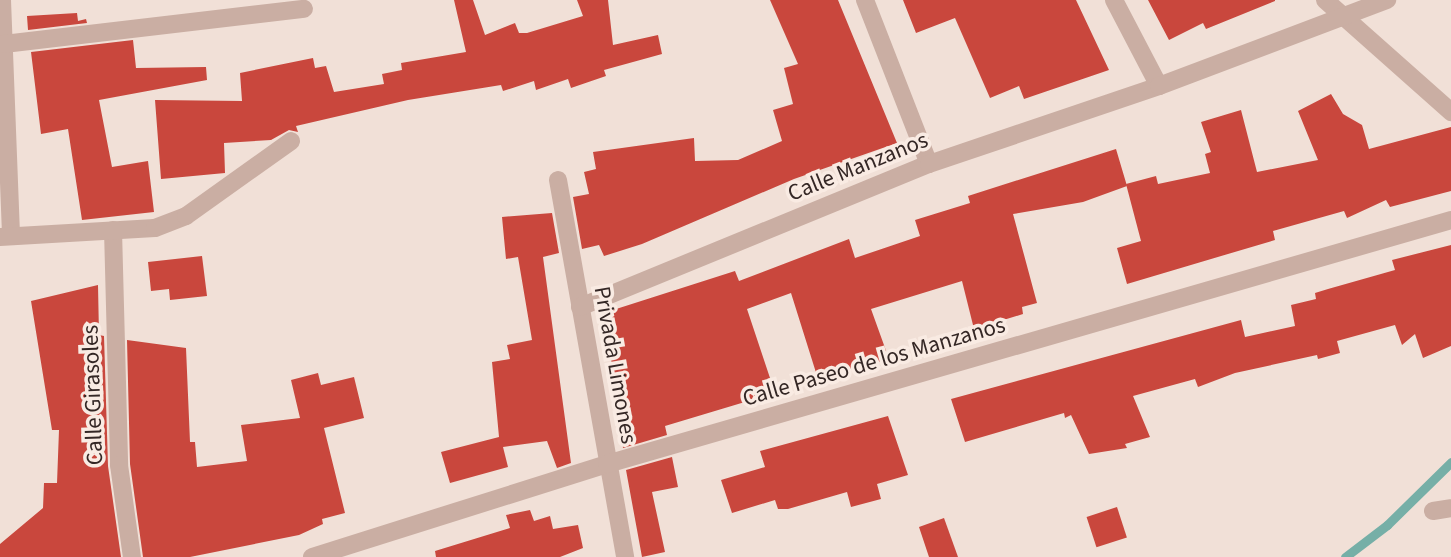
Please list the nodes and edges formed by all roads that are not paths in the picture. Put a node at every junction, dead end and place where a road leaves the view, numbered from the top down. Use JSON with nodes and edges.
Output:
{"nodes":[{"id":1,"x":2,"y":0,"type":"edge"},
{"id":2,"x":865,"y":0,"type":"edge"},
{"id":3,"x":1114,"y":0,"type":"edge"},
{"id":4,"x":1325,"y":0,"type":"edge"},
{"id":5,"x":1387,"y":0,"type":"edge"},
{"id":6,"x":304,"y":9,"type":"dead end"},
{"id":7,"x":1348,"y":17,"type":"junction"},
{"id":8,"x":4,"y":44,"type":"junction"},
{"id":9,"x":1159,"y":86,"type":"junction"},
{"id":10,"x":3,"y":97,"type":"edge"},
{"id":11,"x":1451,"y":112,"type":"edge"},
{"id":12,"x":291,"y":141,"type":"dead end"},
{"id":13,"x":929,"y":164,"type":"junction"},
{"id":14,"x":558,"y":180,"type":"dead end"},
{"id":15,"x":1451,"y":220,"type":"edge"},
{"id":16,"x":113,"y":230,"type":"junction"},
{"id":17,"x":6,"y":236,"type":"edge"},
{"id":18,"x":580,"y":307,"type":"junction"},
{"id":19,"x":607,"y":464,"type":"junction"},
{"id":20,"x":132,"y":557,"type":"edge"},
{"id":21,"x":312,"y":557,"type":"edge"},
{"id":22,"x":625,"y":557,"type":"edge"}],
"edges":[{"from":1,"to":8,"type":"street"},
{"from":2,"to":13,"type":"street"},
{"from":3,"to":9,"type":"street"},
{"from":4,"to":7,"type":"street"},
{"from":5,"to":7,"type":"street","name":"Calle Manzanos"},
{"from":6,"to":8,"type":"street"},
{"from":7,"to":9,"type":"street","name":"Calle Manzanos"},
{"from":7,"to":11,"type":"street"},
{"from":8,"to":10,"type":"street"},
{"from":9,"to":13,"type":"street","name":"Calle Manzanos"},
{"from":10,"to":17,"type":"street"},
{"from":12,"to":16,"type":"street"},
{"from":13,"to":18,"type":"street","name":"Calle Manzanos"},
{"from":14,"to":18,"type":"street","name":"Privada Limones"},
{"from":15,"to":19,"type":"street","name":"Calle Paseo de los Manzanos"},
{"from":16,"to":17,"type":"street"},
{"from":16,"to":20,"type":"street","name":"Calle Girasoles"},
{"from":18,"to":19,"type":"street","name":"Privada Limones"},
{"from":19,"to":21,"type":"street","name":"Calle Paseo de los Manzanos"},
{"from":19,"to":22,"type":"street","name":"Privada Limones"}]}
